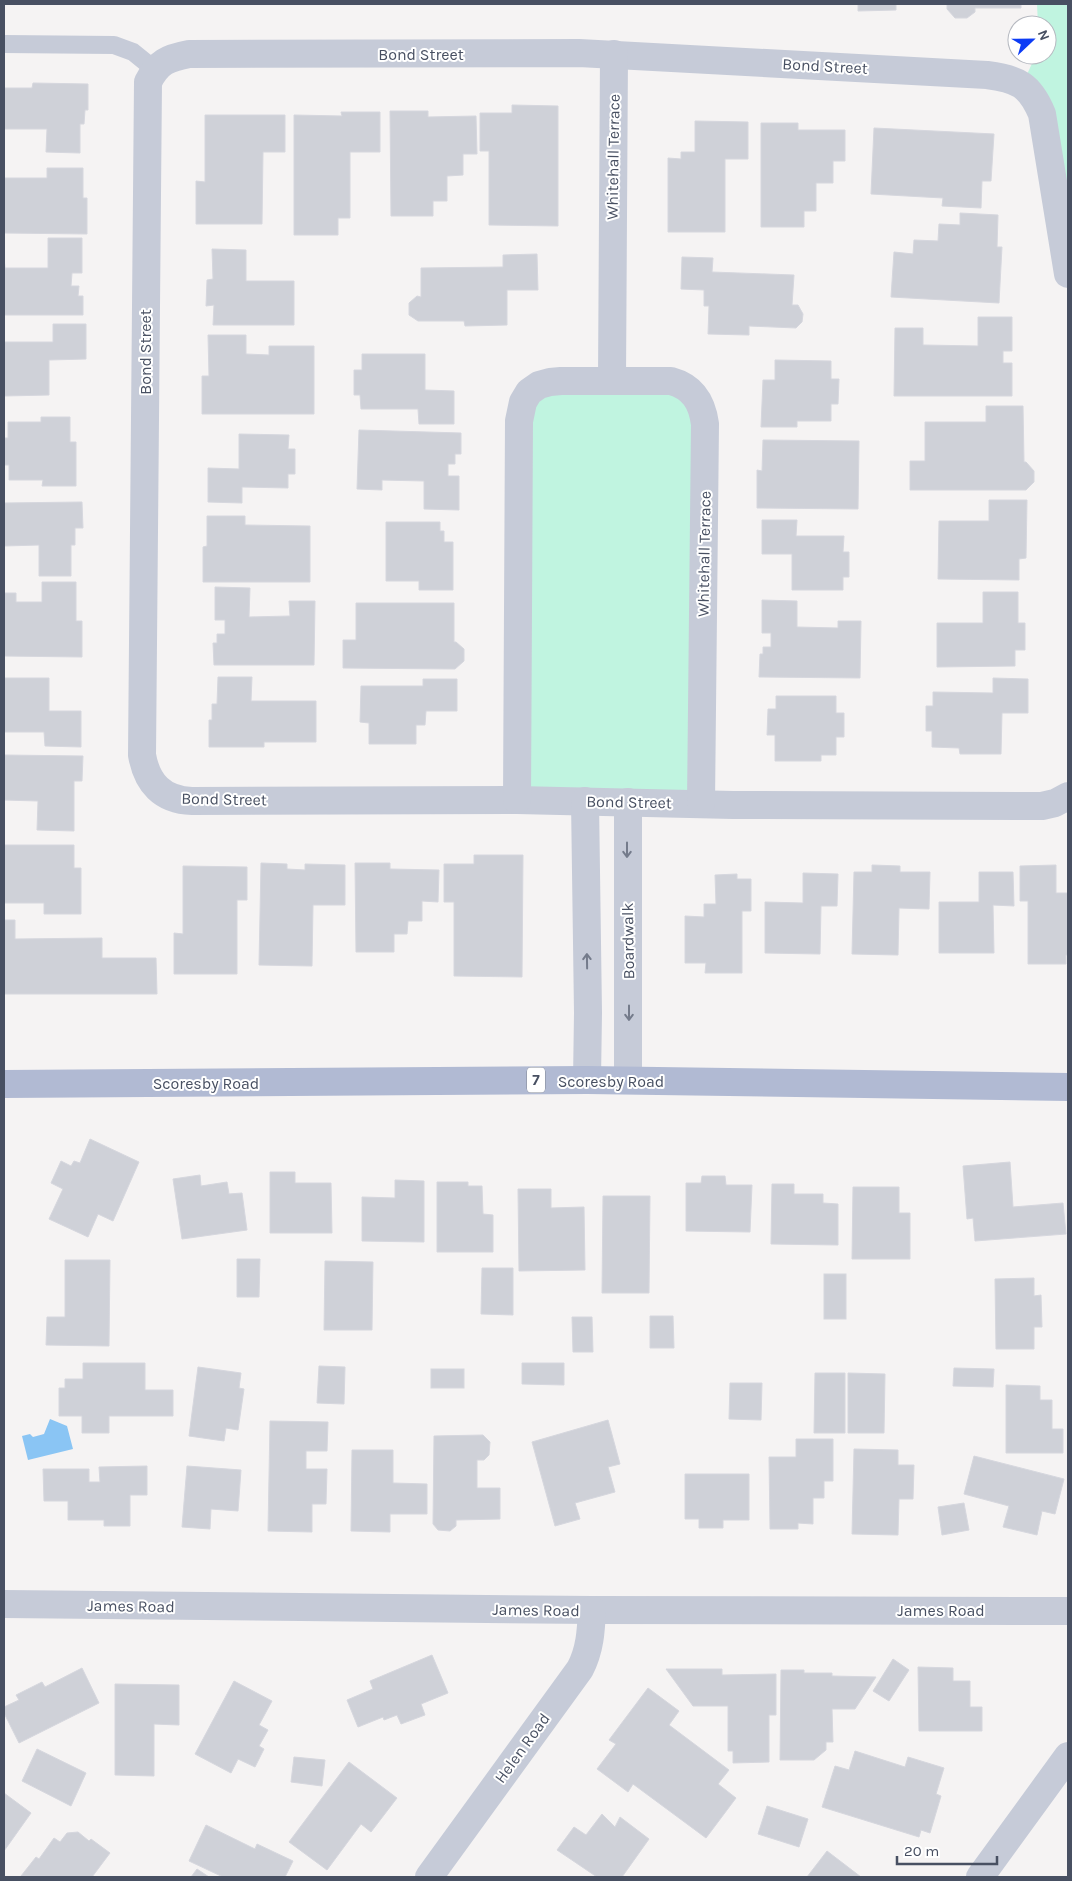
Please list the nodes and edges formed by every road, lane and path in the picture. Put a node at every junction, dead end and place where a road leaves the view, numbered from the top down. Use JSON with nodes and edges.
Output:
{"nodes":[{"id":1,"x":4,"y":44,"type":"edge"},
{"id":2,"x":614,"y":54,"type":"junction"},
{"id":3,"x":154,"y":69,"type":"junction"},
{"id":4,"x":1068,"y":274,"type":"edge"},
{"id":5,"x":612,"y":380,"type":"junction"},
{"id":6,"x":1068,"y":796,"type":"edge"},
{"id":7,"x":517,"y":800,"type":"junction"},
{"id":8,"x":585,"y":801,"type":"junction"},
{"id":9,"x":628,"y":802,"type":"junction"},
{"id":10,"x":701,"y":804,"type":"junction"},
{"id":11,"x":587,"y":1080,"type":"junction"},
{"id":12,"x":628,"y":1080,"type":"junction"},
{"id":13,"x":4,"y":1084,"type":"edge"},
{"id":14,"x":1068,"y":1087,"type":"edge"},
{"id":15,"x":4,"y":1604,"type":"edge"},
{"id":16,"x":592,"y":1610,"type":"junction"},
{"id":17,"x":1068,"y":1611,"type":"edge"},
{"id":18,"x":1068,"y":1756,"type":"edge"},
{"id":19,"x":429,"y":1877,"type":"edge"},
{"id":20,"x":980,"y":1877,"type":"edge"}],
"edges":[{"from":1,"to":3,"type":"lane"},
{"from":2,"to":3,"type":"street","name":"Bond Street"},
{"from":2,"to":4,"type":"street","name":"Bond Street"},
{"from":2,"to":5,"type":"street","name":"Whitehall Terrace"},
{"from":3,"to":7,"type":"street","name":"Bond Street"},
{"from":5,"to":7,"type":"street","name":"Whitehall Terrace"},
{"from":5,"to":10,"type":"street","name":"Whitehall Terrace"},
{"from":6,"to":10,"type":"street","name":"Bond Street"},
{"from":7,"to":8,"type":"street","name":"Bond Street"},
{"from":8,"to":9,"type":"street","name":"Bond Street"},
{"from":11,"to":8,"type":"street","one_way":true},
{"from":9,"to":10,"type":"street","name":"Bond Street"},
{"from":9,"to":12,"type":"street","name":"Boardwalk","one_way":true},
{"from":11,"to":12,"type":"main road","name":"Scoresby Road","number":"7"},
{"from":11,"to":13,"type":"main road","name":"Scoresby Road","number":"7"},
{"from":12,"to":14,"type":"main road","name":"Scoresby Road","number":"7"},
{"from":15,"to":16,"type":"street","name":"James Road"},
{"from":16,"to":17,"type":"street","name":"James Road"},
{"from":16,"to":19,"type":"street","name":"Helen Road"},
{"from":18,"to":20,"type":"street"}]}
